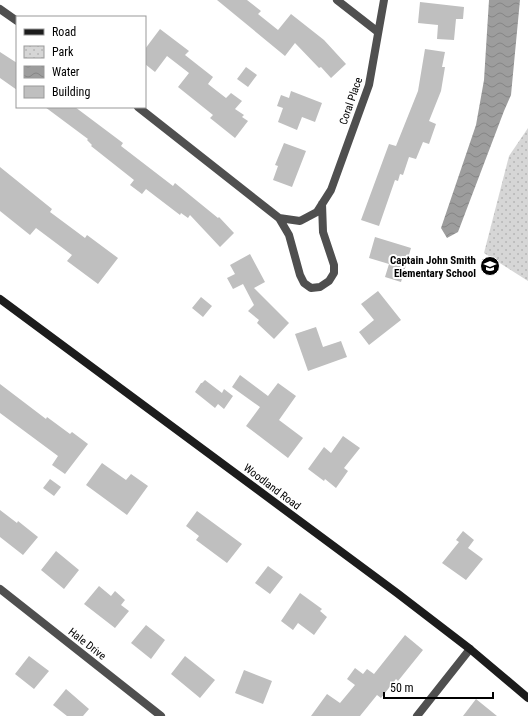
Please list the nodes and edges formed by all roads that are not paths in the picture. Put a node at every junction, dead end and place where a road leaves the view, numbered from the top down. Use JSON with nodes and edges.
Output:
{"nodes":[{"id":1,"x":337,"y":0,"type":"edge"},
{"id":2,"x":384,"y":0,"type":"edge"},
{"id":3,"x":0,"y":9,"type":"edge"},
{"id":4,"x":16,"y":20,"type":"edge"},
{"id":5,"x":378,"y":32,"type":"junction"},
{"id":6,"x":139,"y":108,"type":"edge"},
{"id":7,"x":322,"y":204,"type":"junction"},
{"id":8,"x":279,"y":218,"type":"junction"},
{"id":9,"x":0,"y":299,"type":"edge"},
{"id":10,"x":0,"y":589,"type":"edge"},
{"id":11,"x":470,"y":649,"type":"junction"},
{"id":12,"x":528,"y":698,"type":"edge"},
{"id":13,"x":161,"y":716,"type":"edge"},
{"id":14,"x":417,"y":716,"type":"edge"}],
"edges":[{"from":1,"to":5,"type":"street"},
{"from":2,"to":5,"type":"street","name":"Coral Place"},
{"from":3,"to":4,"type":"street"},
{"from":5,"to":7,"type":"street","name":"Coral Place"},
{"from":6,"to":8,"type":"street","name":"Coral Place"},
{"from":7,"to":8,"type":"street","name":"Coral Place"},
{"from":7,"to":8,"type":"street","name":"Coral Place"},
{"from":9,"to":11,"type":"main road","name":"Woodland Road"},
{"from":10,"to":13,"type":"street","name":"Hale Drive"},
{"from":11,"to":12,"type":"main road","name":"Woodland Road"},
{"from":11,"to":14,"type":"street"}]}
